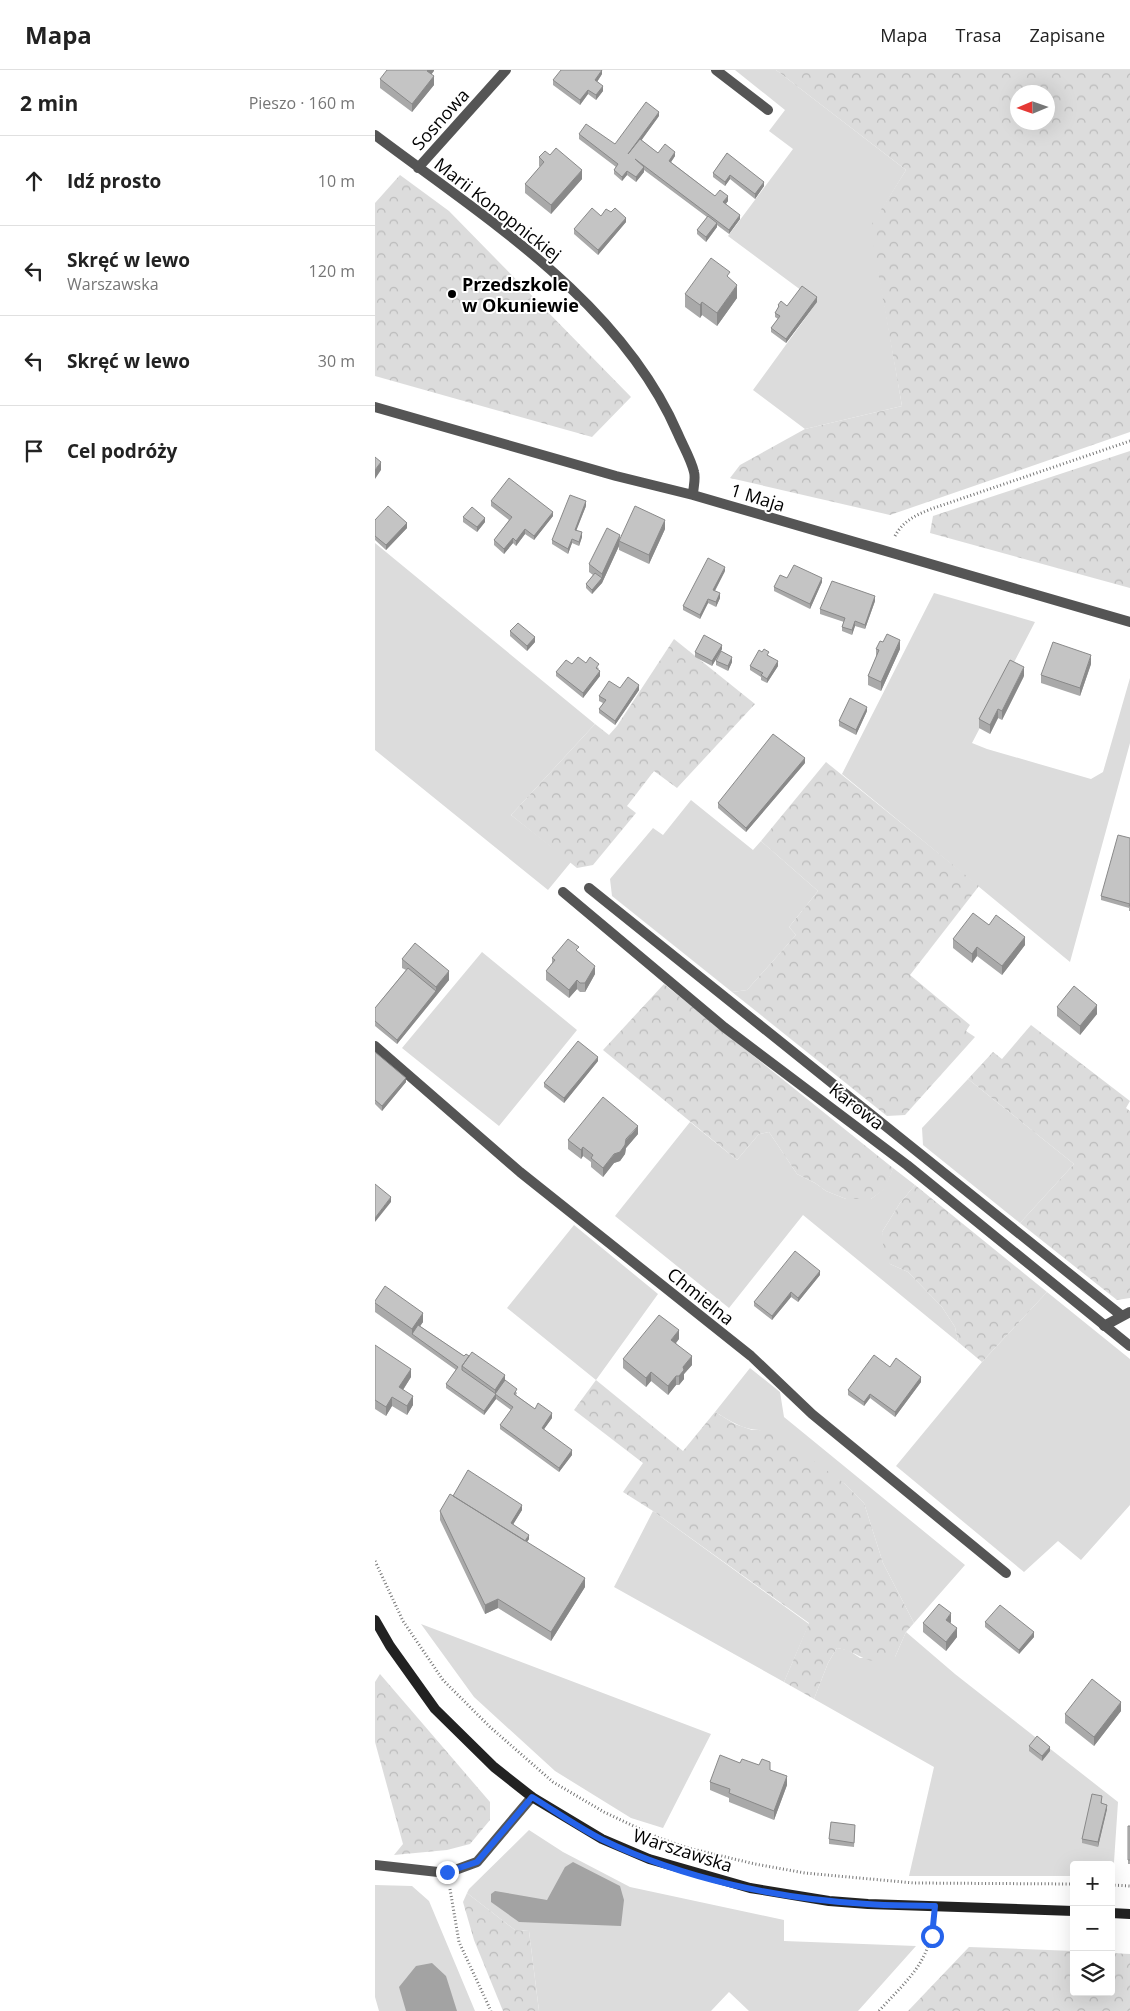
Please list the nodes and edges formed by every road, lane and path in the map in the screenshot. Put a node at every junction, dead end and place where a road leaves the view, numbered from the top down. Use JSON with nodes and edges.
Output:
{"nodes":[{"id":1,"x":506,"y":70,"type":"edge"},
{"id":2,"x":716,"y":70,"type":"edge"},
{"id":3,"x":768,"y":110,"type":"dead end"},
{"id":4,"x":375,"y":135,"type":"edge"},
{"id":5,"x":418,"y":168,"type":"junction"},
{"id":6,"x":375,"y":407,"type":"edge"},
{"id":7,"x":1130,"y":441,"type":"edge"},
{"id":8,"x":693,"y":495,"type":"junction"},
{"id":9,"x":887,"y":552,"type":"junction"},
{"id":10,"x":1130,"y":622,"type":"edge"},
{"id":11,"x":589,"y":888,"type":"dead end"},
{"id":12,"x":563,"y":892,"type":"dead end"},
{"id":13,"x":375,"y":1046,"type":"edge"},
{"id":14,"x":1126,"y":1314,"type":"edge"},
{"id":15,"x":1104,"y":1326,"type":"junction"},
{"id":16,"x":1130,"y":1346,"type":"edge"},
{"id":17,"x":375,"y":1561,"type":"edge"},
{"id":18,"x":1006,"y":1573,"type":"dead end"},
{"id":19,"x":375,"y":1620,"type":"edge"},
{"id":20,"x":532,"y":1797,"type":"junction"},
{"id":21,"x":375,"y":1866,"type":"edge"},
{"id":22,"x":447,"y":1872,"type":"junction"},
{"id":23,"x":1070,"y":1884,"type":"edge"},
{"id":24,"x":1115,"y":1885,"type":"edge"},
{"id":25,"x":1130,"y":1886,"type":"edge"},
{"id":26,"x":935,"y":1906,"type":"junction"},
{"id":27,"x":1070,"y":1911,"type":"edge"},
{"id":28,"x":1115,"y":1913,"type":"edge"},
{"id":29,"x":1130,"y":1914,"type":"edge"},
{"id":30,"x":491,"y":2011,"type":"edge"},
{"id":31,"x":879,"y":2011,"type":"edge"}],
"edges":[{"from":1,"to":5,"type":"street","name":"Sosnowa"},
{"from":2,"to":3,"type":"street"},
{"from":4,"to":5,"type":"street","name":"Marii Konopnickiej"},
{"from":5,"to":8,"type":"street","name":"Marii Konopnickiej"},
{"from":6,"to":8,"type":"street","name":"1 Maja"},
{"from":7,"to":9,"type":"path"},
{"from":8,"to":9,"type":"street","name":"1 Maja"},
{"from":9,"to":10,"type":"street","name":"1 Maja"},
{"from":11,"to":14,"type":"street"},
{"from":12,"to":15,"type":"street","name":"Karowa"},
{"from":13,"to":18,"type":"street","name":"Chmielna"},
{"from":14,"to":15,"type":"street"},
{"from":15,"to":16,"type":"street","name":"Karowa"},
{"from":17,"to":23,"type":"path"},
{"from":19,"to":20,"type":"main road","name":"Warszawska"},
{"from":20,"to":22,"type":"street"},
{"from":20,"to":26,"type":"main road","name":"Warszawska"},
{"from":21,"to":22,"type":"street"},
{"from":22,"to":30,"type":"path"},
{"from":24,"to":25,"type":"path"},
{"from":26,"to":27,"type":"main road","name":"Warszawska"},
{"from":26,"to":31,"type":"path"},
{"from":28,"to":29,"type":"main road"}]}
